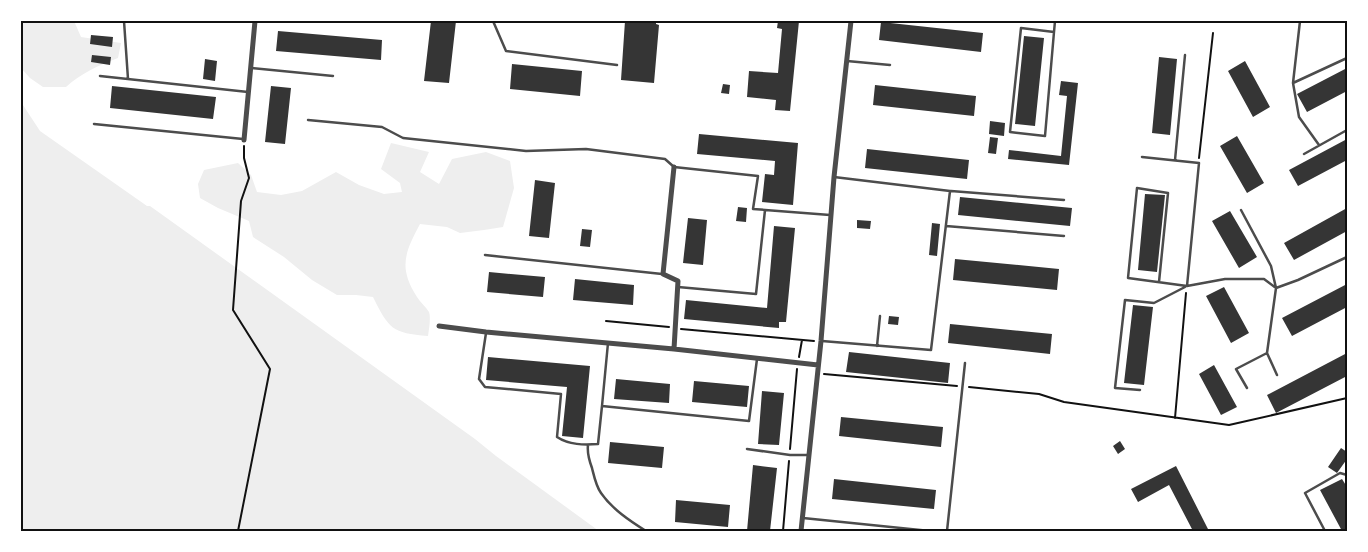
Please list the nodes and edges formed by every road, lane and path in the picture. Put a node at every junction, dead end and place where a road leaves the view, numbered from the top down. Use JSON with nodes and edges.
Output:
{"nodes":[{"id":1,"x":124,"y":21,"type":"edge"},
{"id":2,"x":255,"y":21,"type":"edge"},
{"id":3,"x":494,"y":21,"type":"edge"},
{"id":4,"x":851,"y":21,"type":"edge"},
{"id":5,"x":1055,"y":21,"type":"edge"},
{"id":6,"x":1300,"y":21,"type":"edge"},
{"id":7,"x":1054,"y":32,"type":"junction"},
{"id":8,"x":1213,"y":33,"type":"dead end"},
{"id":9,"x":1185,"y":55,"type":"dead end"},
{"id":10,"x":1347,"y":58,"type":"edge"},
{"id":11,"x":847,"y":61,"type":"junction"},
{"id":12,"x":617,"y":65,"type":"dead end"},
{"id":13,"x":890,"y":65,"type":"dead end"},
{"id":14,"x":250,"y":68,"type":"junction"},
{"id":15,"x":100,"y":76,"type":"dead end"},
{"id":16,"x":333,"y":76,"type":"dead end"},
{"id":17,"x":128,"y":79,"type":"junction"},
{"id":18,"x":1293,"y":83,"type":"junction"},
{"id":19,"x":248,"y":92,"type":"junction"},
{"id":20,"x":308,"y":120,"type":"dead end"},
{"id":21,"x":94,"y":124,"type":"dead end"},
{"id":22,"x":1347,"y":130,"type":"edge"},
{"id":23,"x":244,"y":140,"type":"junction"},
{"id":24,"x":1320,"y":145,"type":"junction"},
{"id":25,"x":1304,"y":154,"type":"dead end"},
{"id":26,"x":1142,"y":157,"type":"dead end"},
{"id":27,"x":1175,"y":160,"type":"junction"},
{"id":28,"x":1199,"y":163,"type":"junction"},
{"id":29,"x":674,"y":167,"type":"junction"},
{"id":30,"x":834,"y":177,"type":"junction"},
{"id":31,"x":950,"y":191,"type":"junction"},
{"id":32,"x":1064,"y":200,"type":"dead end"},
{"id":33,"x":765,"y":210,"type":"junction"},
{"id":34,"x":1241,"y":210,"type":"dead end"},
{"id":35,"x":831,"y":216,"type":"junction"},
{"id":36,"x":946,"y":226,"type":"junction"},
{"id":37,"x":1064,"y":236,"type":"dead end"},
{"id":38,"x":485,"y":255,"type":"dead end"},
{"id":39,"x":1347,"y":257,"type":"edge"},
{"id":40,"x":663,"y":274,"type":"junction"},
{"id":41,"x":1159,"y":282,"type":"junction"},
{"id":42,"x":1187,"y":286,"type":"junction"},
{"id":43,"x":678,"y":287,"type":"junction"},
{"id":44,"x":1276,"y":288,"type":"junction"},
{"id":45,"x":880,"y":316,"type":"dead end"},
{"id":46,"x":606,"y":321,"type":"dead end"},
{"id":47,"x":439,"y":326,"type":"dead end"},
{"id":48,"x":675,"y":328,"type":"junction"},
{"id":49,"x":486,"y":332,"type":"junction"},
{"id":50,"x":802,"y":340,"type":"junction"},
{"id":51,"x":821,"y":341,"type":"junction"},
{"id":52,"x":608,"y":343,"type":"junction"},
{"id":53,"x":877,"y":346,"type":"junction"},
{"id":54,"x":674,"y":348,"type":"junction"},
{"id":55,"x":1267,"y":353,"type":"junction"},
{"id":56,"x":757,"y":358,"type":"junction"},
{"id":57,"x":798,"y":363,"type":"junction"},
{"id":58,"x":965,"y":363,"type":"dead end"},
{"id":59,"x":818,"y":365,"type":"junction"},
{"id":60,"x":817,"y":374,"type":"junction"},
{"id":61,"x":1277,"y":375,"type":"dead end"},
{"id":62,"x":962,"y":387,"type":"junction"},
{"id":63,"x":1247,"y":388,"type":"dead end"},
{"id":64,"x":1140,"y":390,"type":"dead end"},
{"id":65,"x":1347,"y":398,"type":"edge"},
{"id":66,"x":602,"y":406,"type":"junction"},
{"id":67,"x":1175,"y":418,"type":"junction"},
{"id":68,"x":588,"y":444,"type":"junction"},
{"id":69,"x":747,"y":449,"type":"dead end"},
{"id":70,"x":790,"y":454,"type":"junction"},
{"id":71,"x":809,"y":455,"type":"junction"},
{"id":72,"x":1347,"y":475,"type":"edge"},
{"id":73,"x":803,"y":518,"type":"junction"},
{"id":74,"x":238,"y":531,"type":"edge"},
{"id":75,"x":646,"y":531,"type":"edge"},
{"id":76,"x":783,"y":531,"type":"edge"},
{"id":77,"x":801,"y":531,"type":"edge"},
{"id":78,"x":930,"y":531,"type":"edge"},
{"id":79,"x":947,"y":531,"type":"edge"},
{"id":80,"x":1325,"y":531,"type":"edge"}],
"edges":[{"from":1,"to":17,"type":"lane"},
{"from":2,"to":14,"type":"street"},
{"from":3,"to":12,"type":"lane"},
{"from":4,"to":11,"type":"street"},
{"from":5,"to":7,"type":"lane"},
{"from":6,"to":18,"type":"lane"},
{"from":7,"to":7,"type":"lane"},
{"from":8,"to":28,"type":"path"},
{"from":9,"to":27,"type":"lane"},
{"from":10,"to":18,"type":"lane"},
{"from":11,"to":13,"type":"lane"},
{"from":11,"to":30,"type":"street"},
{"from":14,"to":16,"type":"lane"},
{"from":14,"to":19,"type":"street"},
{"from":15,"to":17,"type":"lane"},
{"from":17,"to":19,"type":"lane"},
{"from":18,"to":24,"type":"lane"},
{"from":19,"to":23,"type":"street"},
{"from":20,"to":29,"type":"lane"},
{"from":21,"to":23,"type":"lane"},
{"from":22,"to":24,"type":"lane"},
{"from":23,"to":74,"type":"path"},
{"from":24,"to":25,"type":"lane"},
{"from":26,"to":27,"type":"lane"},
{"from":27,"to":28,"type":"lane"},
{"from":28,"to":42,"type":"lane"},
{"from":29,"to":33,"type":"lane"},
{"from":29,"to":40,"type":"street"},
{"from":30,"to":31,"type":"lane"},
{"from":30,"to":35,"type":"street"},
{"from":31,"to":32,"type":"lane"},
{"from":31,"to":36,"type":"lane"},
{"from":33,"to":35,"type":"lane"},
{"from":33,"to":43,"type":"lane"},
{"from":34,"to":44,"type":"lane"},
{"from":35,"to":51,"type":"street"},
{"from":36,"to":37,"type":"lane"},
{"from":36,"to":53,"type":"lane"},
{"from":38,"to":40,"type":"lane"},
{"from":39,"to":44,"type":"lane"},
{"from":40,"to":43,"type":"street"},
{"from":41,"to":41,"type":"lane"},
{"from":41,"to":42,"type":"lane"},
{"from":42,"to":44,"type":"lane"},
{"from":42,"to":64,"type":"lane"},
{"from":42,"to":67,"type":"path"},
{"from":43,"to":48,"type":"street"},
{"from":44,"to":55,"type":"lane"},
{"from":45,"to":53,"type":"lane"},
{"from":46,"to":48,"type":"path"},
{"from":47,"to":49,"type":"street"},
{"from":48,"to":50,"type":"path"},
{"from":48,"to":54,"type":"street"},
{"from":49,"to":52,"type":"street"},
{"from":49,"to":68,"type":"lane"},
{"from":50,"to":51,"type":"path"},
{"from":50,"to":57,"type":"path"},
{"from":51,"to":53,"type":"lane"},
{"from":51,"to":59,"type":"street"},
{"from":52,"to":54,"type":"street"},
{"from":52,"to":66,"type":"lane"},
{"from":54,"to":56,"type":"street"},
{"from":55,"to":61,"type":"lane"},
{"from":55,"to":63,"type":"lane"},
{"from":56,"to":57,"type":"street"},
{"from":56,"to":66,"type":"lane"},
{"from":57,"to":59,"type":"street"},
{"from":57,"to":70,"type":"path"},
{"from":58,"to":62,"type":"lane"},
{"from":59,"to":60,"type":"street"},
{"from":60,"to":62,"type":"path"},
{"from":60,"to":71,"type":"street"},
{"from":62,"to":67,"type":"path"},
{"from":62,"to":79,"type":"lane"},
{"from":65,"to":67,"type":"path"},
{"from":66,"to":68,"type":"lane"},
{"from":68,"to":75,"type":"lane"},
{"from":69,"to":70,"type":"lane"},
{"from":70,"to":71,"type":"lane"},
{"from":70,"to":76,"type":"path"},
{"from":71,"to":73,"type":"street"},
{"from":72,"to":80,"type":"lane"},
{"from":73,"to":77,"type":"street"},
{"from":73,"to":78,"type":"lane"}]}
